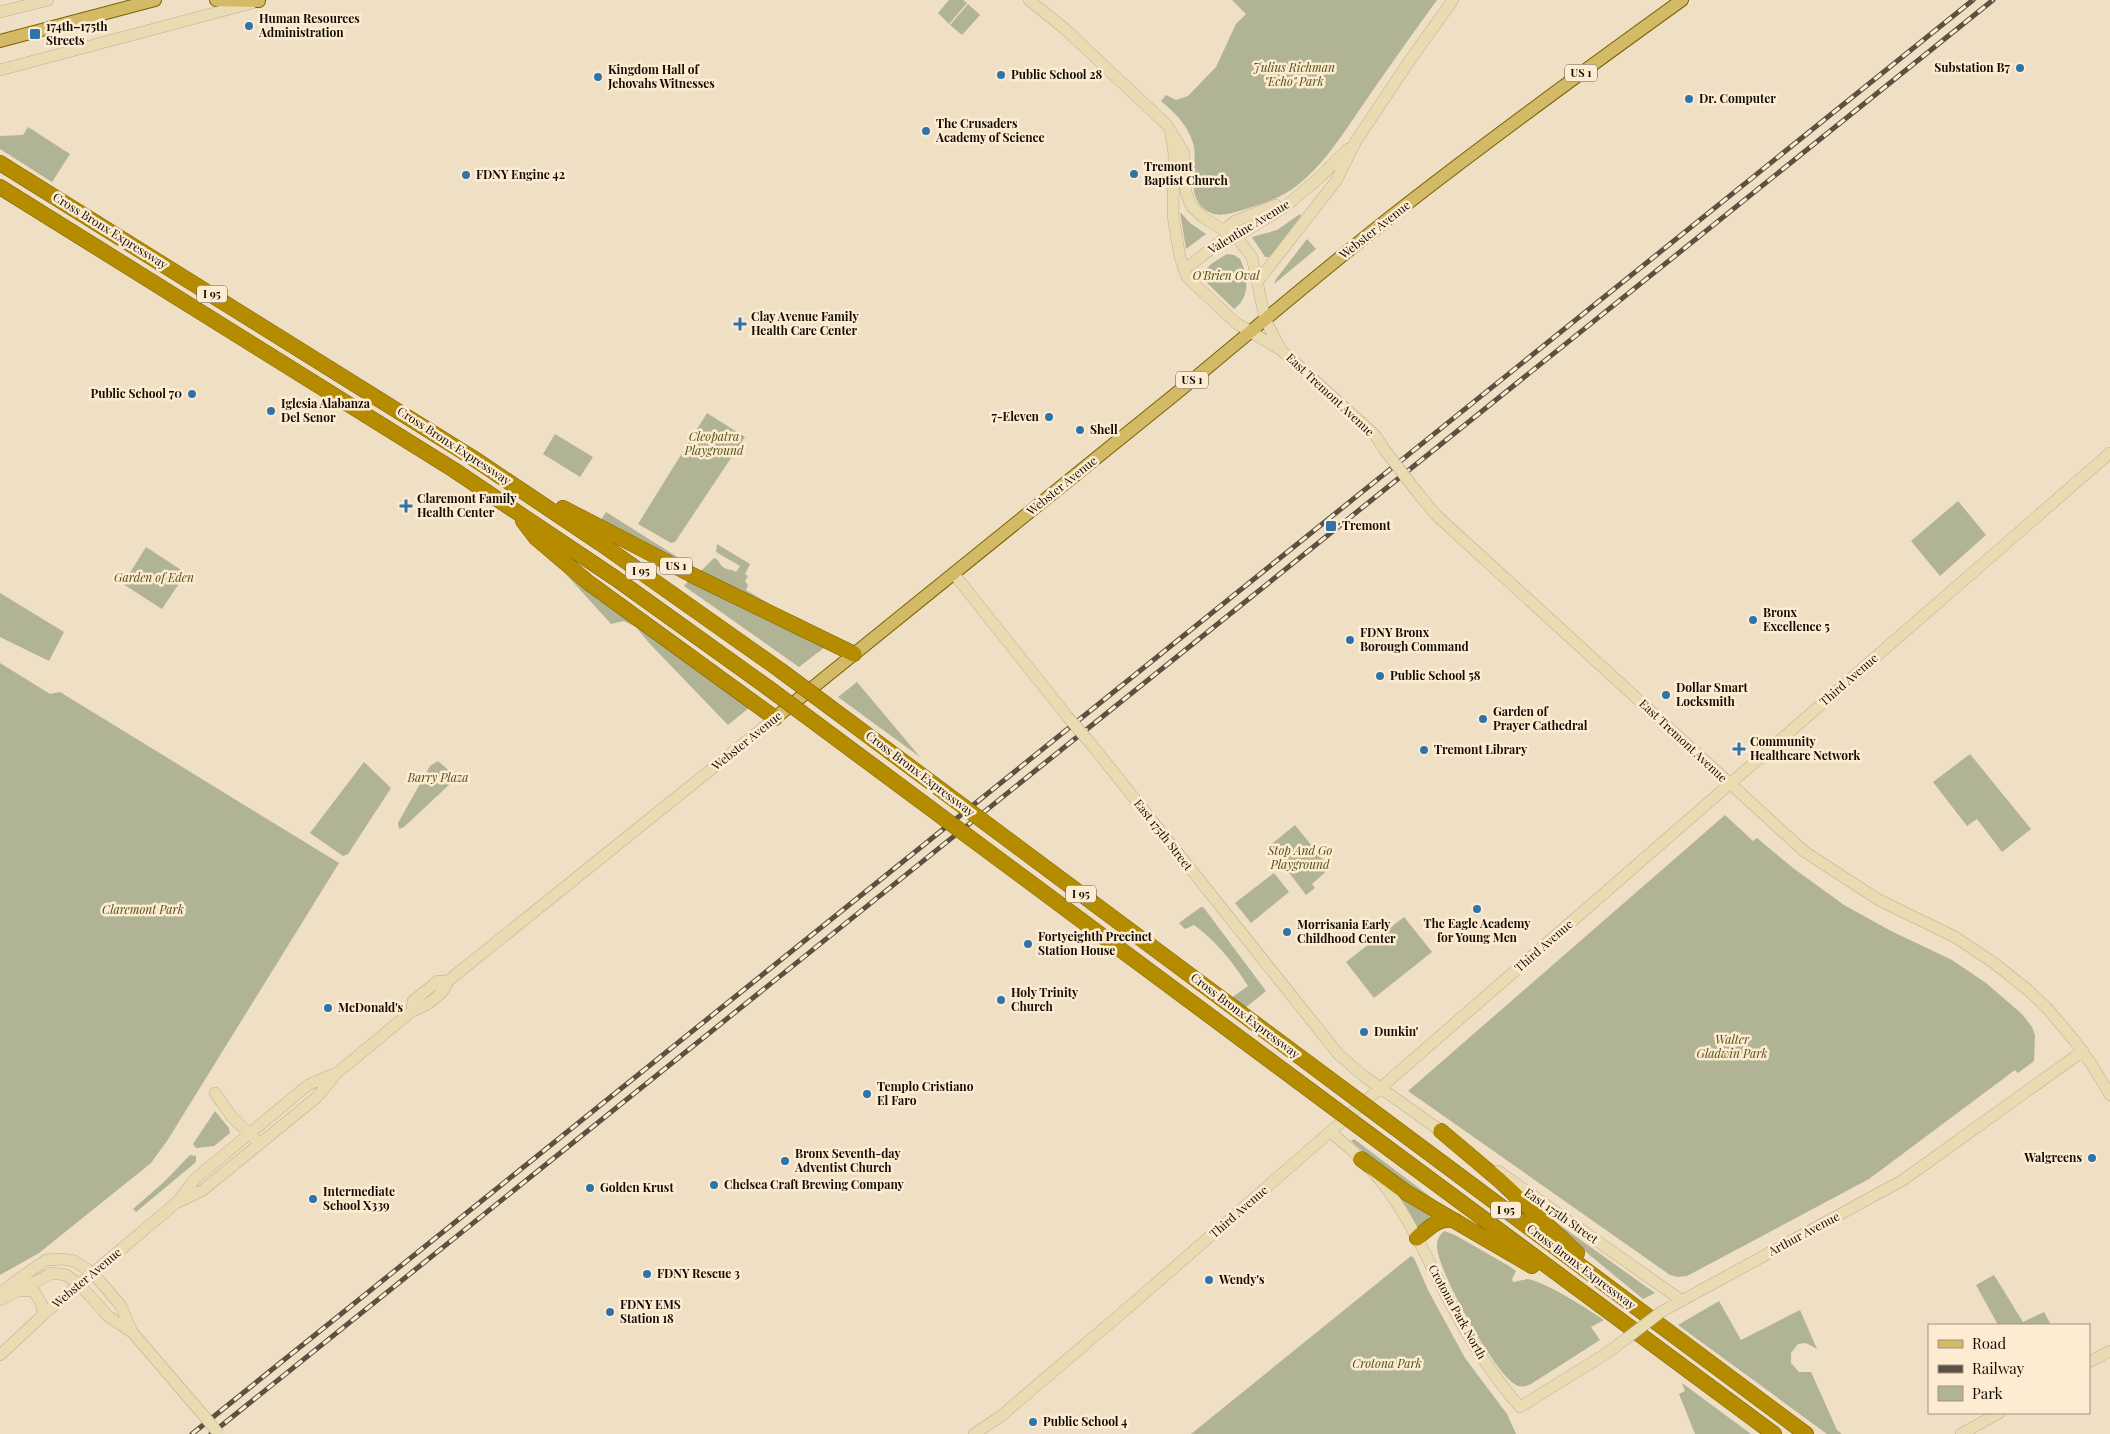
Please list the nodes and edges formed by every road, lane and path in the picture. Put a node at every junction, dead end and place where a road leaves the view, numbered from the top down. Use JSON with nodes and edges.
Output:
{"nodes":[{"id":1,"x":48,"y":0,"type":"edge"},
{"id":2,"x":155,"y":0,"type":"edge"},
{"id":3,"x":216,"y":0,"type":"edge"},
{"id":4,"x":261,"y":0,"type":"edge"},
{"id":5,"x":1029,"y":0,"type":"edge"},
{"id":6,"x":1038,"y":0,"type":"edge"},
{"id":7,"x":1453,"y":0,"type":"edge"},
{"id":8,"x":1682,"y":0,"type":"edge"},
{"id":9,"x":0,"y":12,"type":"edge"},
{"id":10,"x":1057,"y":21,"type":"junction"},
{"id":11,"x":0,"y":41,"type":"edge"},
{"id":12,"x":0,"y":70,"type":"edge"},
{"id":13,"x":1170,"y":130,"type":"junction"},
{"id":14,"x":1356,"y":141,"type":"junction"},
{"id":15,"x":0,"y":163,"type":"edge"},
{"id":16,"x":0,"y":187,"type":"edge"},
{"id":17,"x":1229,"y":233,"type":"junction"},
{"id":18,"x":1184,"y":270,"type":"junction"},
{"id":19,"x":1258,"y":281,"type":"junction"},
{"id":20,"x":1265,"y":319,"type":"junction"},
{"id":21,"x":1250,"y":332,"type":"junction"},
{"id":22,"x":1281,"y":350,"type":"junction"},
{"id":23,"x":2110,"y":453,"type":"edge"},
{"id":24,"x":499,"y":475,"type":"junction"},
{"id":25,"x":514,"y":510,"type":"junction"},
{"id":26,"x":954,"y":574,"type":"junction"},
{"id":27,"x":854,"y":654,"type":"junction"},
{"id":28,"x":775,"y":718,"type":"junction"},
{"id":29,"x":1730,"y":784,"type":"junction"},
{"id":30,"x":2083,"y":1051,"type":"junction"},
{"id":31,"x":337,"y":1072,"type":"junction"},
{"id":32,"x":1380,"y":1088,"type":"junction"},
{"id":33,"x":215,"y":1093,"type":"dead end"},
{"id":34,"x":2110,"y":1094,"type":"edge"},
{"id":35,"x":1441,"y":1131,"type":"junction"},
{"id":36,"x":1330,"y":1132,"type":"junction"},
{"id":37,"x":249,"y":1134,"type":"junction"},
{"id":38,"x":260,"y":1143,"type":"junction"},
{"id":39,"x":1361,"y":1159,"type":"junction"},
{"id":40,"x":176,"y":1204,"type":"junction"},
{"id":41,"x":1458,"y":1221,"type":"junction"},
{"id":42,"x":1417,"y":1238,"type":"junction"},
{"id":43,"x":93,"y":1273,"type":"junction"},
{"id":44,"x":80,"y":1285,"type":"junction"},
{"id":45,"x":20,"y":1291,"type":"junction"},
{"id":46,"x":0,"y":1294,"type":"edge"},
{"id":47,"x":0,"y":1300,"type":"edge"},
{"id":48,"x":1681,"y":1300,"type":"junction"},
{"id":49,"x":1629,"y":1302,"type":"junction"},
{"id":50,"x":1611,"y":1313,"type":"junction"},
{"id":51,"x":43,"y":1315,"type":"junction"},
{"id":52,"x":133,"y":1333,"type":"junction"},
{"id":53,"x":2110,"y":1351,"type":"edge"},
{"id":54,"x":0,"y":1355,"type":"edge"},
{"id":55,"x":2090,"y":1361,"type":"edge"},
{"id":56,"x":1520,"y":1407,"type":"joint"},
{"id":57,"x":1997,"y":1414,"type":"edge"},
{"id":58,"x":219,"y":1434,"type":"edge"},
{"id":59,"x":974,"y":1434,"type":"edge"},
{"id":60,"x":1774,"y":1434,"type":"edge"},
{"id":61,"x":1806,"y":1434,"type":"edge"},
{"id":62,"x":1961,"y":1434,"type":"edge"}],
"edges":[{"from":1,"to":9,"type":"main road"},
{"from":2,"to":11,"type":"main road"},
{"from":3,"to":4,"type":"main road"},
{"from":4,"to":12,"type":"main road"},
{"from":5,"to":10,"type":"main road","name":"East Tremont Avenue"},
{"from":6,"to":10,"type":"main road","name":"East Tremont Avenue"},
{"from":7,"to":14,"type":"main road","name":"Valentine Avenue"},
{"from":8,"to":20,"type":"main road","name":"Webster Avenue","number":"US 1"},
{"from":10,"to":13,"type":"main road","name":"East Tremont Avenue"},
{"from":13,"to":17,"type":"main road","name":"East Tremont Avenue"},
{"from":13,"to":18,"type":"main road","name":"East Tremont Avenue"},
{"from":14,"to":17,"type":"main road","name":"Valentine Avenue"},
{"from":14,"to":19,"type":"main road","name":"Valentine Avenue"},
{"from":15,"to":24,"type":"highway","name":"Cross Bronx Expressway","number":"I 95"},
{"from":16,"to":25,"type":"highway","name":"Cross Bronx Expressway","number":"I 95"},
{"from":17,"to":18,"type":"main road","name":"Valentine Avenue"},
{"from":17,"to":19,"type":"main road","name":"East Tremont Avenue"},
{"from":18,"to":21,"type":"main road","name":"East Tremont Avenue"},
{"from":19,"to":20,"type":"main road","name":"East Tremont Avenue"},
{"from":20,"to":21,"type":"main road","name":"Webster Avenue","number":"US 1"},
{"from":20,"to":22,"type":"main road","name":"East Tremont Avenue"},
{"from":21,"to":22,"type":"main road","name":"East Tremont Avenue"},
{"from":21,"to":26,"type":"main road","name":"Webster Avenue","number":"US 1"},
{"from":22,"to":29,"type":"main road","name":"East Tremont Avenue","bridge":true},
{"from":23,"to":29,"type":"main road","name":"Third Avenue"},
{"from":24,"to":27,"type":"highway","number":"US 1"},
{"from":24,"to":49,"type":"highway","name":"Cross Bronx Expressway","number":"I 95","bridge":true},
{"from":25,"to":28,"type":"highway"},
{"from":25,"to":50,"type":"highway","name":"Cross Bronx Expressway","number":"I 95","bridge":true},
{"from":26,"to":27,"type":"main road","name":"Webster Avenue","number":"US 1"},
{"from":26,"to":32,"type":"main road","name":"East 175th Street","bridge":true},
{"from":27,"to":28,"type":"main road","name":"Webster Avenue","number":"US 1"},
{"from":28,"to":31,"type":"main road","name":"Webster Avenue"},
{"from":29,"to":30,"type":"main road","name":"East Tremont Avenue"},
{"from":29,"to":32,"type":"main road","name":"Third Avenue"},
{"from":30,"to":34,"type":"main road","name":"East Tremont Avenue"},
{"from":30,"to":48,"type":"main road","name":"Arthur Avenue"},
{"from":31,"to":37,"type":"main road","name":"Webster Avenue"},
{"from":31,"to":38,"type":"main road","name":"Webster Avenue"},
{"from":32,"to":35,"type":"main road","name":"East 175th Street"},
{"from":32,"to":36,"type":"main road","name":"Third Avenue"},
{"from":33,"to":37,"type":"main road"},
{"from":35,"to":48,"type":"main road","name":"East 175th Street"},
{"from":35,"to":49,"type":"highway"},
{"from":36,"to":39,"type":"main road","name":"Crotona Park North"},
{"from":36,"to":59,"type":"main road","name":"Third Avenue"},
{"from":37,"to":38,"type":"main road"},
{"from":37,"to":40,"type":"main road","name":"Webster Avenue"},
{"from":38,"to":40,"type":"main road","name":"Webster Avenue"},
{"from":39,"to":41,"type":"highway"},
{"from":39,"to":42,"type":"main road","name":"Crotona Park North"},
{"from":40,"to":43,"type":"main road","name":"Webster Avenue"},
{"from":41,"to":42,"type":"highway"},
{"from":41,"to":50,"type":"highway"},
{"from":42,"to":56,"type":"main road","name":"Crotona Park North"},
{"from":43,"to":44,"type":"main road","name":"Webster Avenue"},
{"from":43,"to":46,"type":"main road"},
{"from":43,"to":52,"type":"main road"},
{"from":44,"to":45,"type":"main road"},
{"from":44,"to":51,"type":"main road","name":"Webster Avenue"},
{"from":44,"to":52,"type":"main road"},
{"from":45,"to":47,"type":"main road"},
{"from":45,"to":51,"type":"main road"},
{"from":48,"to":56,"type":"main road","name":"Arthur Avenue","bridge":true},
{"from":49,"to":61,"type":"highway","name":"Cross Bronx Expressway","number":"I 95"},
{"from":50,"to":60,"type":"highway","name":"Cross Bronx Expressway","number":"I 95"},
{"from":51,"to":54,"type":"main road","name":"Webster Avenue"},
{"from":52,"to":58,"type":"main road","bridge":true},
{"from":53,"to":55,"type":"main road"},
{"from":57,"to":62,"type":"main road"}]}
